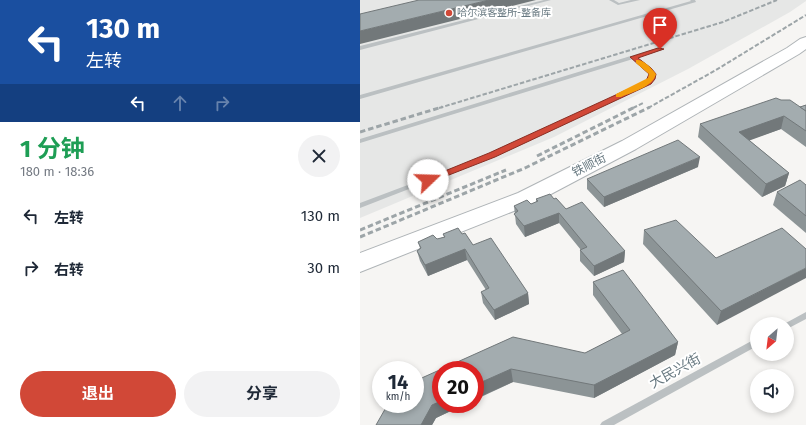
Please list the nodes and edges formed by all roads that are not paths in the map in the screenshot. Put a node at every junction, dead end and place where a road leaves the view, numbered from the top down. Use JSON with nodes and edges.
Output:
{"nodes":[{"id":1,"x":549,"y":0,"type":"edge"},
{"id":2,"x":611,"y":0,"type":"edge"},
{"id":3,"x":638,"y":0,"type":"edge"},
{"id":4,"x":692,"y":0,"type":"edge"},
{"id":5,"x":806,"y":42,"type":"edge"},
{"id":6,"x":360,"y":48,"type":"edge"},
{"id":7,"x":660,"y":49,"type":"dead end"},
{"id":8,"x":633,"y":57,"type":"junction"},
{"id":9,"x":360,"y":97,"type":"edge"},
{"id":10,"x":360,"y":141,"type":"edge"},
{"id":11,"x":360,"y":206,"type":"edge"},
{"id":12,"x":360,"y":263,"type":"edge"},
{"id":13,"x":805,"y":317,"type":"edge"},
{"id":14,"x":794,"y":322,"type":"edge"},
{"id":15,"x":750,"y":346,"type":"edge"},
{"id":16,"x":606,"y":425,"type":"edge"}],
"edges":[{"from":1,"to":6,"type":"street"},
{"from":2,"to":3,"type":"street"},
{"from":4,"to":9,"type":"street"},
{"from":5,"to":12,"type":"main road","name":"铁顺街"},
{"from":7,"to":8,"type":"street"},
{"from":8,"to":10,"type":"street"},
{"from":8,"to":11,"type":"street"},
{"from":13,"to":14,"type":"street"},
{"from":15,"to":16,"type":"street","name":"大民兴街"}]}
